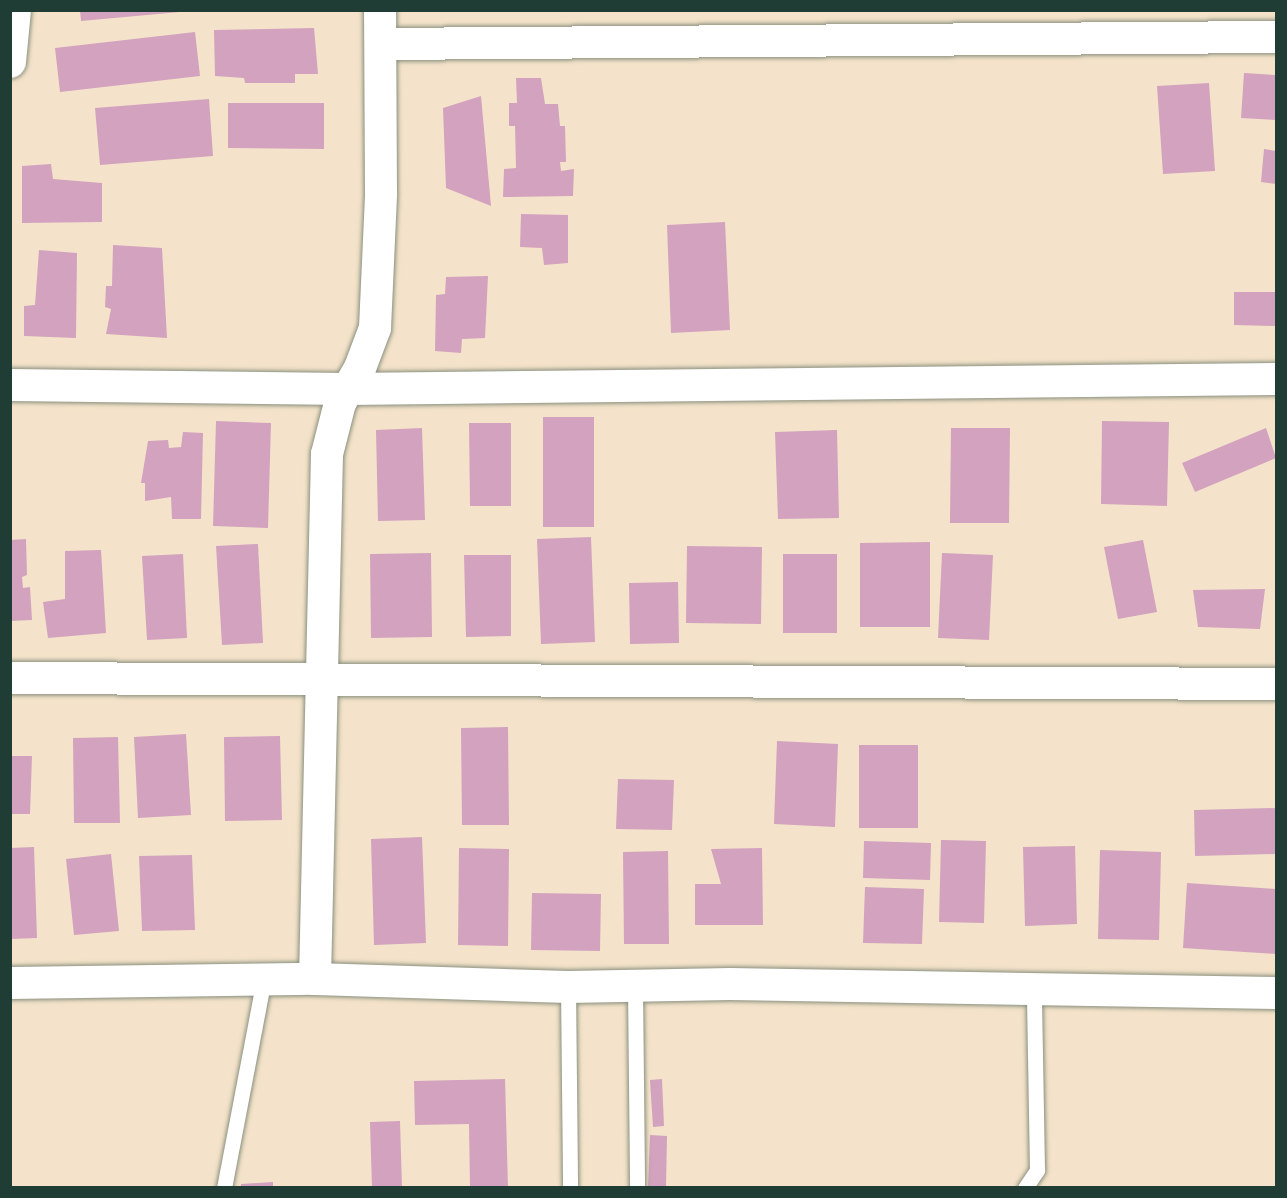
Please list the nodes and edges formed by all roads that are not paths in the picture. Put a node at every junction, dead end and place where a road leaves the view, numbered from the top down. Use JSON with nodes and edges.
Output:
{"nodes":[{"id":1,"x":15,"y":10,"type":"edge"},
{"id":2,"x":380,"y":10,"type":"edge"},
{"id":3,"x":1276,"y":37,"type":"edge"},
{"id":4,"x":381,"y":44,"type":"junction"},
{"id":5,"x":10,"y":62,"type":"edge"},
{"id":6,"x":1276,"y":379,"type":"edge"},
{"id":7,"x":10,"y":385,"type":"edge"},
{"id":8,"x":347,"y":389,"type":"junction"},
{"id":9,"x":10,"y":678,"type":"edge"},
{"id":10,"x":322,"y":679,"type":"junction"},
{"id":11,"x":1276,"y":684,"type":"edge"},
{"id":12,"x":264,"y":979,"type":"junction"},
{"id":13,"x":315,"y":979,"type":"junction"},
{"id":14,"x":10,"y":982,"type":"edge"},
{"id":15,"x":568,"y":987,"type":"junction"},
{"id":16,"x":635,"y":987,"type":"junction"},
{"id":17,"x":1035,"y":990,"type":"junction"},
{"id":18,"x":1276,"y":993,"type":"edge"},
{"id":19,"x":224,"y":1188,"type":"edge"},
{"id":20,"x":570,"y":1188,"type":"edge"},
{"id":21,"x":637,"y":1188,"type":"edge"},
{"id":22,"x":1025,"y":1188,"type":"edge"}],
"edges":[{"from":1,"to":5,"type":"street"},
{"from":2,"to":4,"type":"street"},
{"from":3,"to":4,"type":"street"},
{"from":4,"to":8,"type":"street"},
{"from":6,"to":8,"type":"street"},
{"from":7,"to":8,"type":"street"},
{"from":8,"to":10,"type":"street"},
{"from":9,"to":10,"type":"street"},
{"from":10,"to":11,"type":"street"},
{"from":10,"to":13,"type":"street"},
{"from":12,"to":13,"type":"street"},
{"from":12,"to":14,"type":"street"},
{"from":12,"to":19,"type":"lane"},
{"from":13,"to":15,"type":"street"},
{"from":15,"to":16,"type":"street"},
{"from":15,"to":20,"type":"lane"},
{"from":16,"to":17,"type":"street"},
{"from":16,"to":21,"type":"lane"},
{"from":17,"to":18,"type":"street"},
{"from":17,"to":22,"type":"lane"}]}
